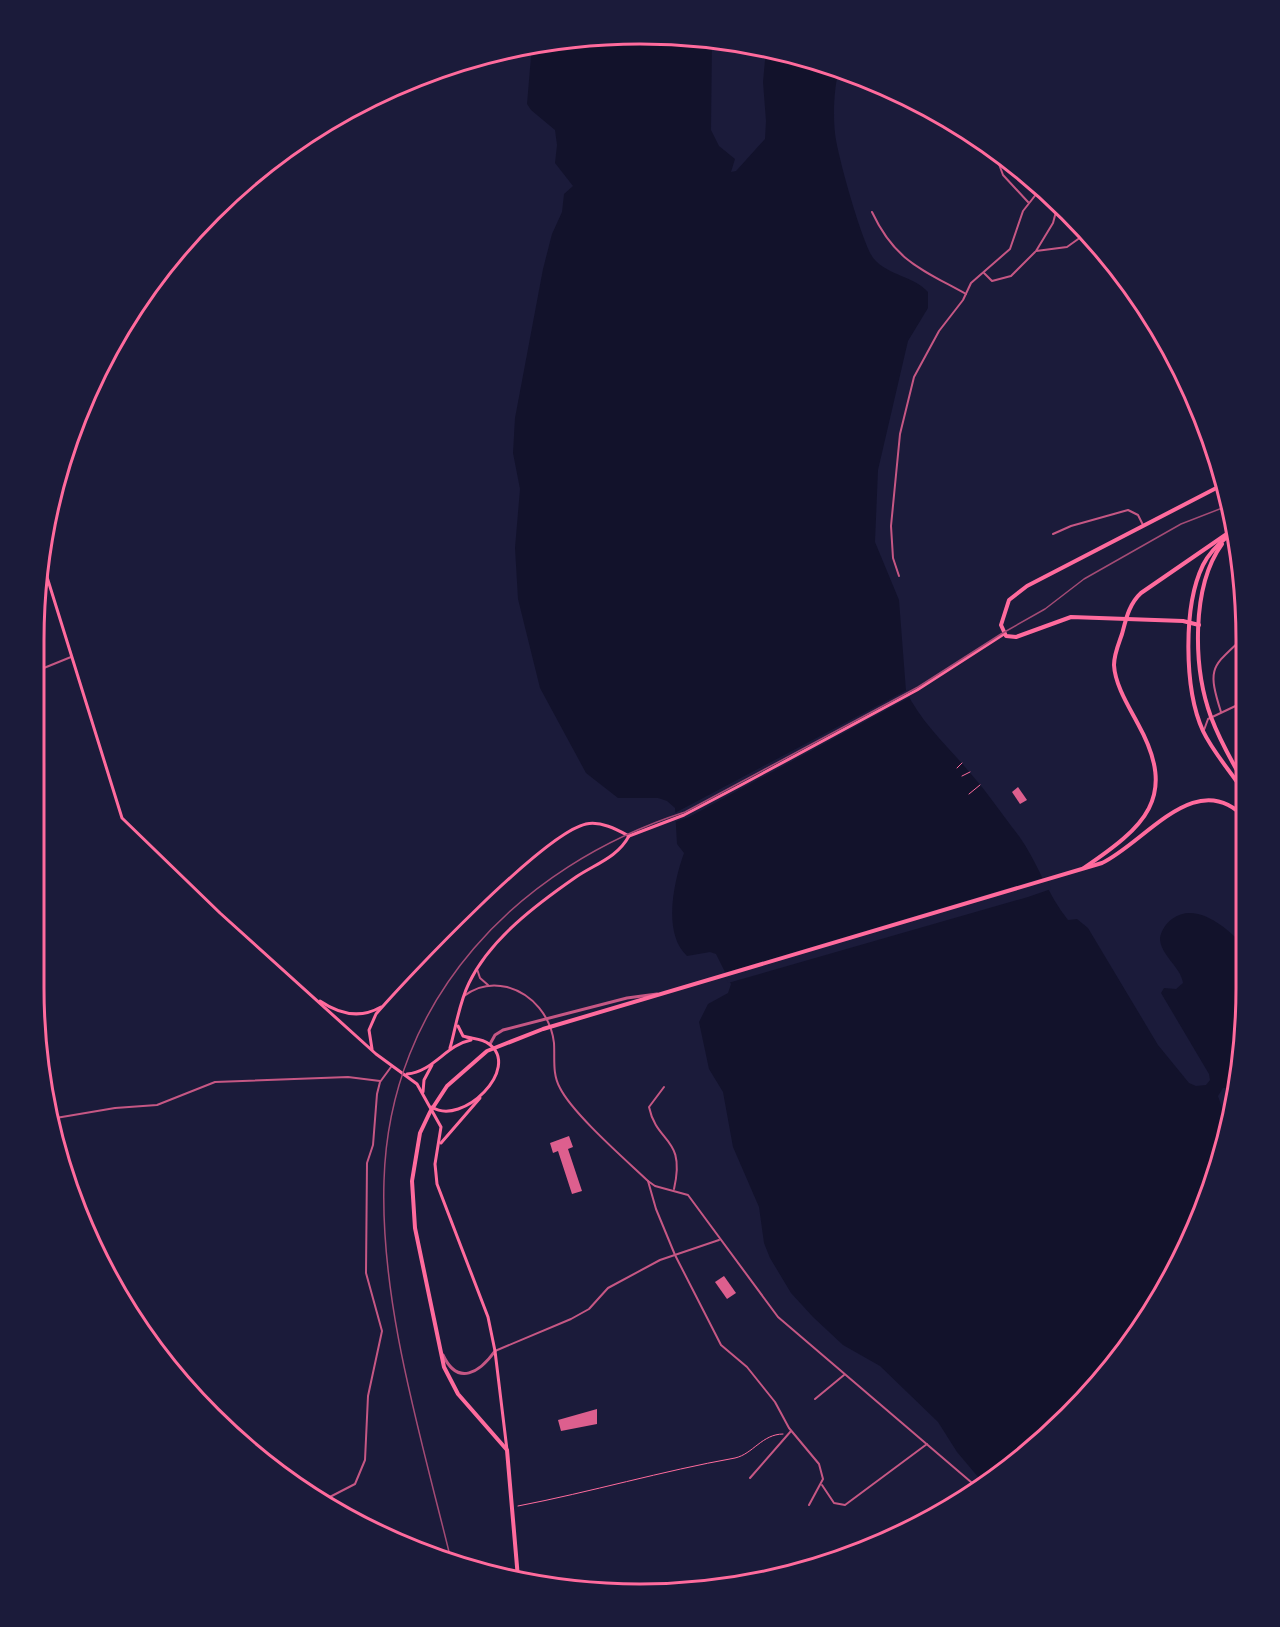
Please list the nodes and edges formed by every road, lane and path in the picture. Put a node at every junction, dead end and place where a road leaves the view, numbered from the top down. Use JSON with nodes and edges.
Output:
{"nodes":[{"id":1,"x":999,"y":164,"type":"edge"},
{"id":2,"x":1035,"y":194,"type":"edge"},
{"id":3,"x":1028,"y":202,"type":"junction"},
{"id":4,"x":872,"y":212,"type":"dead end"},
{"id":5,"x":1056,"y":212,"type":"edge"},
{"id":6,"x":1080,"y":238,"type":"edge"},
{"id":7,"x":1036,"y":251,"type":"junction"},
{"id":8,"x":984,"y":273,"type":"junction"},
{"id":9,"x":966,"y":294,"type":"junction"},
{"id":10,"x":1216,"y":488,"type":"edge"},
{"id":11,"x":1143,"y":525,"type":"junction"},
{"id":12,"x":1053,"y":534,"type":"dead end"},
{"id":13,"x":1227,"y":534,"type":"edge"},
{"id":14,"x":1227,"y":537,"type":"joint"},
{"id":15,"x":899,"y":576,"type":"dead end"},
{"id":16,"x":47,"y":579,"type":"edge"},
{"id":17,"x":1190,"y":622,"type":"junction"},
{"id":18,"x":1199,"y":625,"type":"junction"},
{"id":19,"x":1002,"y":635,"type":"junction"},
{"id":20,"x":1236,"y":644,"type":"edge"},
{"id":21,"x":71,"y":657,"type":"junction"},
{"id":22,"x":44,"y":668,"type":"edge"},
{"id":23,"x":1236,"y":705,"type":"edge"},
{"id":24,"x":1221,"y":712,"type":"junction"},
{"id":25,"x":1211,"y":717,"type":"junction"},
{"id":26,"x":1204,"y":733,"type":"junction"},
{"id":27,"x":962,"y":763,"type":"dead end"},
{"id":28,"x":1236,"y":766,"type":"edge"},
{"id":29,"x":957,"y":768,"type":"dead end"},
{"id":30,"x":970,"y":772,"type":"dead end"},
{"id":31,"x":962,"y":776,"type":"dead end"},
{"id":32,"x":1236,"y":780,"type":"edge"},
{"id":33,"x":980,"y":785,"type":"dead end"},
{"id":34,"x":969,"y":794,"type":"dead end"},
{"id":35,"x":1236,"y":810,"type":"edge"},
{"id":36,"x":628,"y":835,"type":"junction"},
{"id":37,"x":1078,"y":872,"type":"junction"},
{"id":38,"x":477,"y":969,"type":"junction"},
{"id":39,"x":488,"y":985,"type":"junction"},
{"id":40,"x":682,"y":990,"type":"junction"},
{"id":41,"x":464,"y":996,"type":"junction"},
{"id":42,"x":313,"y":997,"type":"junction"},
{"id":43,"x":385,"y":1005,"type":"junction"},
{"id":44,"x":458,"y":1021,"type":"junction"},
{"id":45,"x":474,"y":1039,"type":"junction"},
{"id":46,"x":490,"y":1044,"type":"junction"},
{"id":47,"x":450,"y":1048,"type":"junction"},
{"id":48,"x":376,"y":1054,"type":"junction"},
{"id":49,"x":434,"y":1062,"type":"junction"},
{"id":50,"x":391,"y":1067,"type":"junction"},
{"id":51,"x":405,"y":1074,"type":"junction"},
{"id":52,"x":380,"y":1082,"type":"junction"},
{"id":53,"x":664,"y":1087,"type":"dead end"},
{"id":54,"x":423,"y":1094,"type":"junction"},
{"id":55,"x":483,"y":1095,"type":"junction"},
{"id":56,"x":429,"y":1104,"type":"junction"},
{"id":57,"x":58,"y":1118,"type":"edge"},
{"id":58,"x":439,"y":1145,"type":"junction"},
{"id":59,"x":648,"y":1181,"type":"junction"},
{"id":60,"x":674,"y":1189,"type":"junction"},
{"id":61,"x":719,"y":1239,"type":"junction"},
{"id":62,"x":675,"y":1255,"type":"junction"},
{"id":63,"x":439,"y":1348,"type":"junction"},
{"id":64,"x":495,"y":1351,"type":"junction"},
{"id":65,"x":844,"y":1375,"type":"junction"},
{"id":66,"x":815,"y":1399,"type":"dead end"},
{"id":67,"x":791,"y":1431,"type":"junction"},
{"id":68,"x":788,"y":1436,"type":"junction"},
{"id":69,"x":927,"y":1444,"type":"junction"},
{"id":70,"x":507,"y":1450,"type":"junction"},
{"id":71,"x":750,"y":1478,"type":"dead end"},
{"id":72,"x":972,"y":1483,"type":"edge"},
{"id":73,"x":822,"y":1484,"type":"junction"},
{"id":74,"x":331,"y":1497,"type":"edge"},
{"id":75,"x":809,"y":1505,"type":"dead end"},
{"id":76,"x":511,"y":1507,"type":"junction"},
{"id":77,"x":517,"y":1570,"type":"edge"}],
"edges":[{"from":1,"to":3,"type":"street"},
{"from":2,"to":3,"type":"street"},
{"from":3,"to":8,"type":"street"},
{"from":4,"to":9,"type":"street"},
{"from":5,"to":7,"type":"street"},
{"from":6,"to":7,"type":"street"},
{"from":7,"to":8,"type":"street"},
{"from":8,"to":9,"type":"street"},
{"from":9,"to":15,"type":"street"},
{"from":10,"to":11,"type":"main road"},
{"from":11,"to":12,"type":"street"},
{"from":11,"to":19,"type":"main road"},
{"from":13,"to":37,"type":"main road"},
{"from":14,"to":17,"type":"main road"},
{"from":14,"to":18,"type":"main road"},
{"from":16,"to":21,"type":"main road"},
{"from":17,"to":18,"type":"main road"},
{"from":17,"to":19,"type":"main road"},
{"from":17,"to":26,"type":"main road"},
{"from":18,"to":25,"type":"main road"},
{"from":19,"to":36,"type":"main road"},
{"from":20,"to":24,"type":"street"},
{"from":21,"to":22,"type":"street"},
{"from":21,"to":42,"type":"main road"},
{"from":23,"to":24,"type":"street"},
{"from":24,"to":25,"type":"street"},
{"from":25,"to":26,"type":"street"},
{"from":25,"to":28,"type":"main road"},
{"from":26,"to":32,"type":"main road"},
{"from":27,"to":29,"type":"path"},
{"from":30,"to":31,"type":"path"},
{"from":33,"to":34,"type":"path"},
{"from":35,"to":37,"type":"main road"},
{"from":36,"to":38,"type":"main road"},
{"from":36,"to":43,"type":"main road"},
{"from":37,"to":40,"type":"main road"},
{"from":38,"to":39,"type":"street"},
{"from":38,"to":41,"type":"main road"},
{"from":39,"to":41,"type":"street"},
{"from":39,"to":59,"type":"street"},
{"from":40,"to":46,"type":"street"},
{"from":40,"to":63,"type":"main road"},
{"from":41,"to":44,"type":"main road"},
{"from":42,"to":43,"type":"main road"},
{"from":42,"to":48,"type":"main road"},
{"from":43,"to":48,"type":"main road"},
{"from":44,"to":45,"type":"main road"},
{"from":44,"to":47,"type":"main road"},
{"from":45,"to":46,"type":"main road"},
{"from":45,"to":47,"type":"main road"},
{"from":46,"to":55,"type":"main road"},
{"from":47,"to":49,"type":"main road"},
{"from":48,"to":50,"type":"main road"},
{"from":49,"to":51,"type":"main road"},
{"from":49,"to":54,"type":"main road"},
{"from":50,"to":51,"type":"main road"},
{"from":50,"to":52,"type":"street"},
{"from":51,"to":54,"type":"main road"},
{"from":52,"to":57,"type":"street"},
{"from":52,"to":74,"type":"street"},
{"from":53,"to":60,"type":"street"},
{"from":54,"to":56,"type":"main road"},
{"from":55,"to":56,"type":"main road"},
{"from":55,"to":58,"type":"main road"},
{"from":56,"to":58,"type":"main road"},
{"from":58,"to":64,"type":"main road"},
{"from":59,"to":60,"type":"street"},
{"from":59,"to":62,"type":"street"},
{"from":60,"to":61,"type":"street"},
{"from":61,"to":62,"type":"street"},
{"from":61,"to":65,"type":"street"},
{"from":62,"to":64,"type":"street"},
{"from":62,"to":67,"type":"street"},
{"from":63,"to":64,"type":"street"},
{"from":63,"to":70,"type":"main road"},
{"from":64,"to":70,"type":"main road"},
{"from":65,"to":66,"type":"street"},
{"from":65,"to":69,"type":"street"},
{"from":67,"to":68,"type":"street"},
{"from":67,"to":73,"type":"street"},
{"from":68,"to":71,"type":"street"},
{"from":68,"to":76,"type":"path"},
{"from":69,"to":72,"type":"street"},
{"from":69,"to":73,"type":"street"},
{"from":70,"to":76,"type":"main road"},
{"from":73,"to":75,"type":"street"},
{"from":76,"to":77,"type":"main road"}]}
